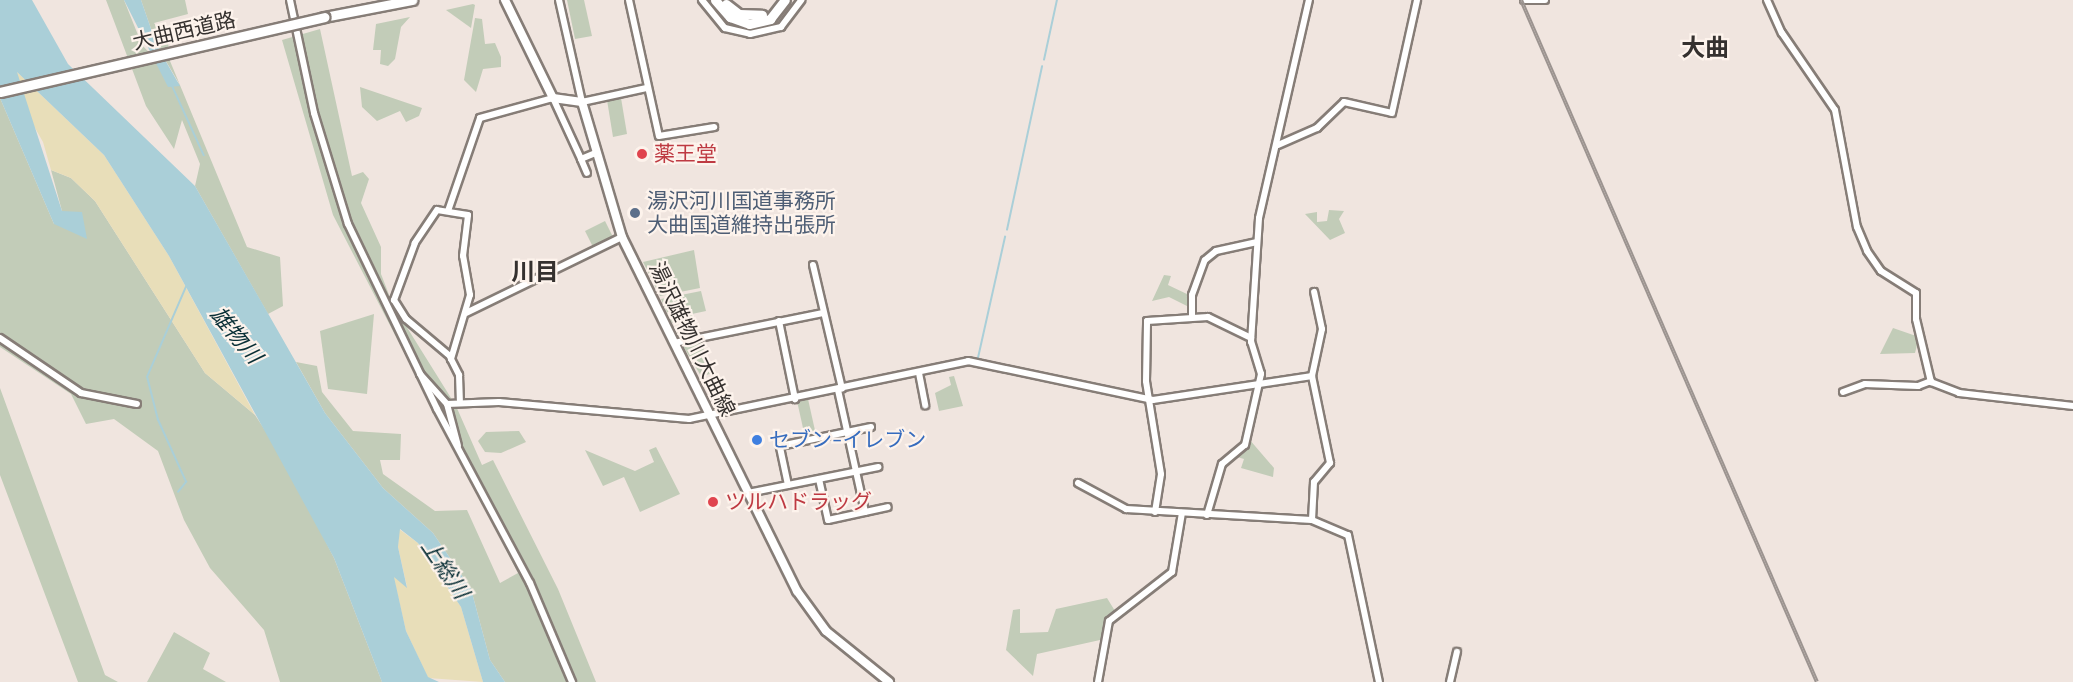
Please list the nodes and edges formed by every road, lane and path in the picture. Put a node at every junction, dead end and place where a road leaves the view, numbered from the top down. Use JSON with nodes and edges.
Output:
{"nodes":[{"id":1,"x":290,"y":0,"type":"edge"},
{"id":2,"x":412,"y":0,"type":"edge"},
{"id":3,"x":505,"y":0,"type":"edge"},
{"id":4,"x":559,"y":0,"type":"edge"},
{"id":5,"x":629,"y":0,"type":"edge"},
{"id":6,"x":702,"y":0,"type":"edge"},
{"id":7,"x":716,"y":0,"type":"edge"},
{"id":8,"x":723,"y":0,"type":"edge"},
{"id":9,"x":778,"y":0,"type":"edge"},
{"id":10,"x":785,"y":0,"type":"edge"},
{"id":11,"x":801,"y":0,"type":"edge"},
{"id":12,"x":1309,"y":0,"type":"edge"},
{"id":13,"x":1417,"y":0,"type":"edge"},
{"id":14,"x":1524,"y":0,"type":"edge"},
{"id":15,"x":1545,"y":0,"type":"edge"},
{"id":16,"x":1767,"y":0,"type":"edge"},
{"id":17,"x":1535,"y":1,"type":"edge"},
{"id":18,"x":647,"y":88,"type":"junction"},
{"id":19,"x":0,"y":92,"type":"edge"},
{"id":20,"x":553,"y":98,"type":"junction"},
{"id":21,"x":582,"y":102,"type":"junction"},
{"id":22,"x":714,"y":127,"type":"dead end"},
{"id":23,"x":1277,"y":145,"type":"junction"},
{"id":24,"x":595,"y":153,"type":"junction"},
{"id":25,"x":581,"y":159,"type":"junction"},
{"id":26,"x":587,"y":173,"type":"dead end"},
{"id":27,"x":448,"y":211,"type":"junction"},
{"id":28,"x":622,"y":237,"type":"junction"},
{"id":29,"x":1257,"y":242,"type":"junction"},
{"id":30,"x":813,"y":265,"type":"dead end"},
{"id":31,"x":1314,"y":292,"type":"dead end"},
{"id":32,"x":466,"y":313,"type":"junction"},
{"id":33,"x":823,"y":313,"type":"junction"},
{"id":34,"x":1192,"y":317,"type":"junction"},
{"id":35,"x":779,"y":321,"type":"junction"},
{"id":36,"x":0,"y":338,"type":"edge"},
{"id":37,"x":1251,"y":338,"type":"junction"},
{"id":38,"x":674,"y":344,"type":"junction"},
{"id":39,"x":451,"y":359,"type":"junction"},
{"id":40,"x":920,"y":373,"type":"junction"},
{"id":41,"x":420,"y":374,"type":"junction"},
{"id":42,"x":1312,"y":375,"type":"junction"},
{"id":43,"x":1931,"y":381,"type":"junction"},
{"id":44,"x":1259,"y":383,"type":"junction"},
{"id":45,"x":840,"y":390,"type":"junction"},
{"id":46,"x":1843,"y":392,"type":"dead end"},
{"id":47,"x":795,"y":399,"type":"junction"},
{"id":48,"x":460,"y":400,"type":"junction"},
{"id":49,"x":1148,"y":400,"type":"junction"},
{"id":50,"x":137,"y":404,"type":"dead end"},
{"id":51,"x":447,"y":404,"type":"junction"},
{"id":52,"x":925,"y":405,"type":"dead end"},
{"id":53,"x":2073,"y":406,"type":"edge"},
{"id":54,"x":710,"y":417,"type":"junction"},
{"id":55,"x":871,"y":427,"type":"dead end"},
{"id":56,"x":848,"y":432,"type":"junction"},
{"id":57,"x":458,"y":449,"type":"junction"},
{"id":58,"x":878,"y":467,"type":"dead end"},
{"id":59,"x":856,"y":471,"type":"junction"},
{"id":60,"x":819,"y":479,"type":"junction"},
{"id":61,"x":1078,"y":483,"type":"dead end"},
{"id":62,"x":788,"y":485,"type":"junction"},
{"id":63,"x":748,"y":493,"type":"junction"},
{"id":64,"x":888,"y":507,"type":"dead end"},
{"id":65,"x":865,"y":512,"type":"junction"},
{"id":66,"x":1155,"y":512,"type":"junction"},
{"id":67,"x":1182,"y":513,"type":"junction"},
{"id":68,"x":1207,"y":515,"type":"junction"},
{"id":69,"x":1312,"y":520,"type":"junction"},
{"id":70,"x":1457,"y":652,"type":"dead end"},
{"id":71,"x":572,"y":682,"type":"edge"},
{"id":72,"x":889,"y":682,"type":"edge"},
{"id":73,"x":1098,"y":682,"type":"edge"},
{"id":74,"x":1379,"y":682,"type":"edge"},
{"id":75,"x":1450,"y":682,"type":"edge"}],
"edges":[{"from":1,"to":41,"type":"street"},
{"from":2,"to":19,"type":"highway","name":"大曲西道路","bridge":true},
{"from":3,"to":20,"type":"main road"},
{"from":4,"to":21,"type":"street"},
{"from":5,"to":18,"type":"street"},
{"from":6,"to":11,"type":"street"},
{"from":7,"to":10,"type":"highway"},
{"from":8,"to":9,"type":"highway"},
{"from":12,"to":23,"type":"street"},
{"from":13,"to":23,"type":"street"},
{"from":14,"to":17,"type":"street"},
{"from":15,"to":17,"type":"street"},
{"from":16,"to":43,"type":"street"},
{"from":18,"to":21,"type":"street"},
{"from":18,"to":22,"type":"street"},
{"from":20,"to":21,"type":"main road"},
{"from":20,"to":25,"type":"street"},
{"from":20,"to":27,"type":"street"},
{"from":21,"to":24,"type":"main road","name":"湯沢雄物川大曲線"},
{"from":23,"to":29,"type":"street"},
{"from":24,"to":25,"type":"street"},
{"from":24,"to":28,"type":"main road","name":"湯沢雄物川大曲線"},
{"from":25,"to":26,"type":"street"},
{"from":27,"to":32,"type":"street"},
{"from":27,"to":39,"type":"street"},
{"from":28,"to":32,"type":"street"},
{"from":28,"to":38,"type":"main road","name":"湯沢雄物川大曲線"},
{"from":29,"to":34,"type":"street"},
{"from":29,"to":37,"type":"street"},
{"from":30,"to":33,"type":"street"},
{"from":31,"to":42,"type":"street"},
{"from":32,"to":39,"type":"street"},
{"from":33,"to":35,"type":"street"},
{"from":33,"to":45,"type":"street"},
{"from":34,"to":37,"type":"street"},
{"from":34,"to":49,"type":"street"},
{"from":35,"to":38,"type":"street"},
{"from":35,"to":47,"type":"street"},
{"from":36,"to":50,"type":"street"},
{"from":37,"to":44,"type":"street"},
{"from":38,"to":54,"type":"main road","name":"湯沢雄物川大曲線"},
{"from":39,"to":48,"type":"street"},
{"from":40,"to":45,"type":"street"},
{"from":40,"to":49,"type":"street"},
{"from":40,"to":52,"type":"street"},
{"from":41,"to":51,"type":"street"},
{"from":41,"to":57,"type":"street"},
{"from":42,"to":44,"type":"street"},
{"from":42,"to":69,"type":"street"},
{"from":43,"to":46,"type":"street"},
{"from":43,"to":53,"type":"street"},
{"from":44,"to":49,"type":"street"},
{"from":44,"to":68,"type":"street"},
{"from":45,"to":47,"type":"street"},
{"from":45,"to":56,"type":"street"},
{"from":47,"to":54,"type":"street"},
{"from":48,"to":51,"type":"street"},
{"from":48,"to":54,"type":"street"},
{"from":49,"to":66,"type":"street"},
{"from":51,"to":57,"type":"street"},
{"from":54,"to":63,"type":"main road","name":"湯沢雄物川大曲線"},
{"from":55,"to":56,"type":"street"},
{"from":56,"to":59,"type":"street"},
{"from":56,"to":62,"type":"street"},
{"from":57,"to":71,"type":"street"},
{"from":58,"to":59,"type":"street"},
{"from":59,"to":60,"type":"street"},
{"from":59,"to":65,"type":"street"},
{"from":60,"to":62,"type":"street"},
{"from":60,"to":65,"type":"street"},
{"from":61,"to":66,"type":"street"},
{"from":62,"to":63,"type":"street"},
{"from":63,"to":72,"type":"main road","name":"湯沢雄物川大曲線"},
{"from":64,"to":65,"type":"street"},
{"from":66,"to":67,"type":"street"},
{"from":67,"to":68,"type":"street"},
{"from":67,"to":73,"type":"street"},
{"from":68,"to":69,"type":"street"},
{"from":69,"to":74,"type":"street"},
{"from":70,"to":75,"type":"street"}]}
